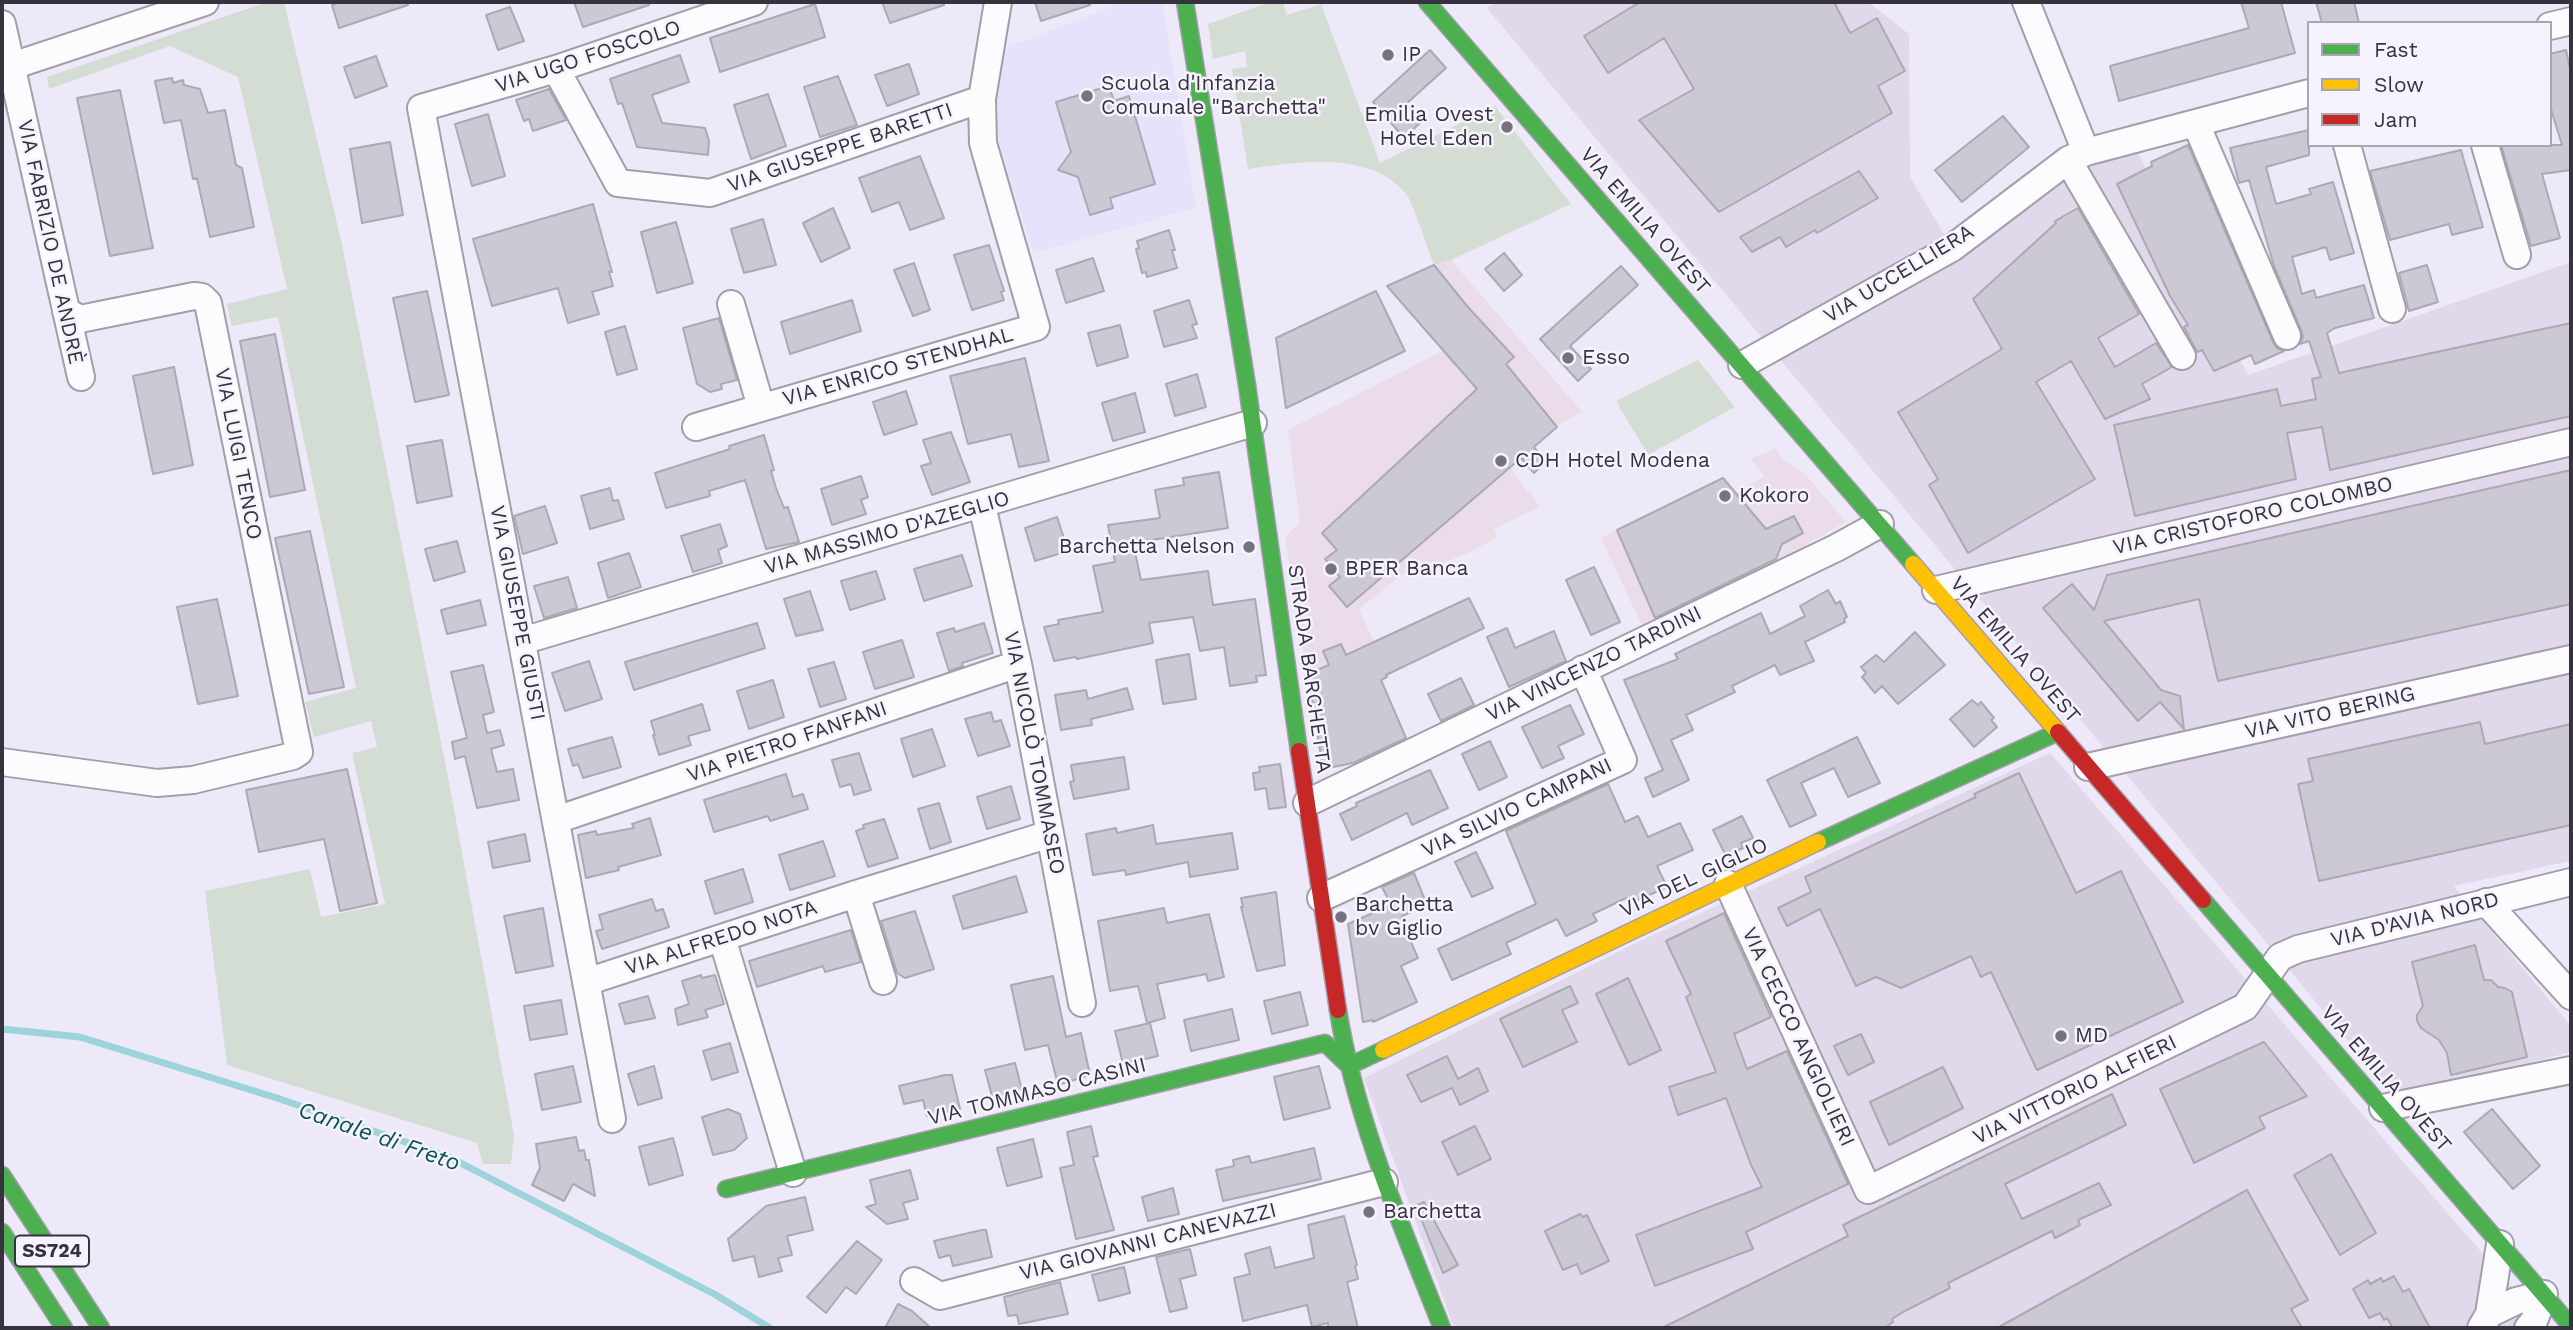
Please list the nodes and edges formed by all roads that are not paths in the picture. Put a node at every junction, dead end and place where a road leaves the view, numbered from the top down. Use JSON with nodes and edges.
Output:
{"nodes":[{"id":1,"x":205,"y":2,"type":"edge"},
{"id":2,"x":754,"y":2,"type":"edge"},
{"id":3,"x":998,"y":2,"type":"edge"},
{"id":4,"x":1185,"y":2,"type":"edge"},
{"id":5,"x":1427,"y":2,"type":"edge"},
{"id":6,"x":2026,"y":2,"type":"edge"},
{"id":7,"x":707,"y":10,"type":"edge"},
{"id":8,"x":2571,"y":21,"type":"edge"},
{"id":9,"x":2,"y":24,"type":"edge"},
{"id":10,"x":2552,"y":26,"type":"edge"},
{"id":11,"x":12,"y":66,"type":"junction"},
{"id":12,"x":556,"y":69,"type":"junction"},
{"id":13,"x":2307,"y":94,"type":"edge"},
{"id":14,"x":982,"y":99,"type":"junction"},
{"id":15,"x":421,"y":108,"type":"joint"},
{"id":16,"x":2196,"y":124,"type":"junction"},
{"id":17,"x":2348,"y":147,"type":"edge"},
{"id":18,"x":2486,"y":147,"type":"edge"},
{"id":19,"x":2077,"y":156,"type":"junction"},
{"id":20,"x":2516,"y":255,"type":"dead end"},
{"id":21,"x":731,"y":304,"type":"dead end"},
{"id":22,"x":2392,"y":309,"type":"dead end"},
{"id":23,"x":66,"y":311,"type":"junction"},
{"id":24,"x":2287,"y":336,"type":"dead end"},
{"id":25,"x":2182,"y":356,"type":"dead end"},
{"id":26,"x":1742,"y":365,"type":"junction"},
{"id":27,"x":80,"y":377,"type":"dead end"},
{"id":28,"x":761,"y":407,"type":"junction"},
{"id":29,"x":1253,"y":423,"type":"junction"},
{"id":30,"x":696,"y":427,"type":"dead end"},
{"id":31,"x":2571,"y":442,"type":"edge"},
{"id":32,"x":982,"y":505,"type":"junction"},
{"id":33,"x":1881,"y":524,"type":"junction"},
{"id":34,"x":1936,"y":590,"type":"junction"},
{"id":35,"x":522,"y":641,"type":"junction"},
{"id":36,"x":2571,"y":659,"type":"edge"},
{"id":37,"x":1018,"y":664,"type":"junction"},
{"id":38,"x":1583,"y":669,"type":"junction"},
{"id":39,"x":2058,"y":732,"type":"junction"},
{"id":40,"x":2,"y":762,"type":"edge"},
{"id":41,"x":2088,"y":767,"type":"junction"},
{"id":42,"x":1307,"y":803,"type":"junction"},
{"id":43,"x":556,"y":820,"type":"junction"},
{"id":44,"x":1050,"y":834,"type":"junction"},
{"id":45,"x":2571,"y":882,"type":"edge"},
{"id":46,"x":1727,"y":884,"type":"junction"},
{"id":47,"x":856,"y":894,"type":"junction"},
{"id":48,"x":1321,"y":898,"type":"junction"},
{"id":49,"x":2486,"y":902,"type":"junction"},
{"id":50,"x":722,"y":938,"type":"junction"},
{"id":51,"x":2268,"y":975,"type":"junction"},
{"id":52,"x":883,"y":981,"type":"dead end"},
{"id":53,"x":586,"y":982,"type":"junction"},
{"id":54,"x":2571,"y":996,"type":"edge"},
{"id":55,"x":1082,"y":1003,"type":"dead end"},
{"id":56,"x":1349,"y":1066,"type":"junction"},
{"id":57,"x":2571,"y":1070,"type":"edge"},
{"id":58,"x":2383,"y":1108,"type":"junction"},
{"id":59,"x":612,"y":1119,"type":"dead end"},
{"id":60,"x":793,"y":1173,"type":"junction"},
{"id":61,"x":2,"y":1175,"type":"edge"},
{"id":62,"x":1384,"y":1182,"type":"junction"},
{"id":63,"x":726,"y":1189,"type":"dead end"},
{"id":64,"x":1868,"y":1190,"type":"joint"},
{"id":65,"x":2,"y":1232,"type":"edge"},
{"id":66,"x":2500,"y":1244,"type":"junction"},
{"id":67,"x":914,"y":1281,"type":"dead end"},
{"id":68,"x":2544,"y":1294,"type":"junction"},
{"id":69,"x":2485,"y":1321,"type":"edge"},
{"id":70,"x":2571,"y":1326,"type":"edge"},
{"id":71,"x":64,"y":1328,"type":"edge"},
{"id":72,"x":101,"y":1328,"type":"edge"},
{"id":73,"x":1442,"y":1328,"type":"edge"},
{"id":74,"x":2528,"y":1328,"type":"edge"}],
"edges":[{"from":1,"to":11,"type":"street"},
{"from":2,"to":7,"type":"street","name":"VIA UGO FOSCOLO"},
{"from":3,"to":14,"type":"street"},
{"from":4,"to":29,"type":"main road","name":"STRADA BARCHETTA"},
{"from":5,"to":26,"type":"main road","name":"VIA EMILIA OVEST"},
{"from":6,"to":19,"type":"street"},
{"from":7,"to":12,"type":"street","name":"VIA UGO FOSCOLO"},
{"from":8,"to":10,"type":"street"},
{"from":9,"to":11,"type":"street","name":"VIA FABRIZIO DE ANDRÈ"},
{"from":11,"to":23,"type":"street","name":"VIA FABRIZIO DE ANDRÈ"},
{"from":12,"to":14,"type":"street","name":"VIA GIUSEPPE BARETTI"},
{"from":12,"to":15,"type":"street","name":"VIA UGO FOSCOLO"},
{"from":13,"to":16,"type":"street","name":"VIA UCCELLIERA"},
{"from":14,"to":28,"type":"street","name":"VIA ENRICO STENDHAL"},
{"from":15,"to":35,"type":"street","name":"VIA GIUSEPPE GIUSTI"},
{"from":16,"to":19,"type":"street","name":"VIA UCCELLIERA"},
{"from":16,"to":24,"type":"street"},
{"from":17,"to":22,"type":"street"},
{"from":18,"to":20,"type":"street"},
{"from":19,"to":25,"type":"street"},
{"from":19,"to":26,"type":"street","name":"VIA UCCELLIERA"},
{"from":21,"to":28,"type":"street","name":"VIA ENRICO STENDHAL"},
{"from":23,"to":27,"type":"street","name":"VIA FABRIZIO DE ANDRÈ"},
{"from":23,"to":40,"type":"street","name":"VIA LUIGI TENCO"},
{"from":26,"to":33,"type":"main road","name":"VIA EMILIA OVEST"},
{"from":28,"to":30,"type":"street","name":"VIA ENRICO STENDHAL"},
{"from":29,"to":32,"type":"street","name":"VIA MASSIMO D'AZEGLIO"},
{"from":29,"to":42,"type":"main road","name":"STRADA BARCHETTA"},
{"from":31,"to":34,"type":"street","name":"VIA CRISTOFORO COLOMBO"},
{"from":32,"to":35,"type":"street","name":"VIA MASSIMO D'AZEGLIO"},
{"from":32,"to":37,"type":"street","name":"VIA NICOLÒ TOMMASEO"},
{"from":33,"to":34,"type":"main road","name":"VIA EMILIA OVEST"},
{"from":33,"to":38,"type":"street","name":"VIA VINCENZO TARDINI"},
{"from":34,"to":39,"type":"main road","name":"VIA EMILIA OVEST"},
{"from":35,"to":43,"type":"street","name":"VIA GIUSEPPE GIUSTI"},
{"from":36,"to":41,"type":"street","name":"VIA VITO BERING"},
{"from":37,"to":43,"type":"street","name":"VIA PIETRO FANFANI"},
{"from":37,"to":44,"type":"street","name":"VIA NICOLÒ TOMMASEO"},
{"from":38,"to":42,"type":"street","name":"VIA VINCENZO TARDINI"},
{"from":38,"to":48,"type":"street","name":"VIA SILVIO CAMPANI"},
{"from":39,"to":41,"type":"main road","name":"VIA EMILIA OVEST"},
{"from":39,"to":46,"type":"main road","name":"VIA DEL GIGLIO"},
{"from":41,"to":51,"type":"main road","name":"VIA EMILIA OVEST"},
{"from":42,"to":48,"type":"main road","name":"STRADA BARCHETTA"},
{"from":43,"to":53,"type":"street","name":"VIA GIUSEPPE GIUSTI"},
{"from":44,"to":47,"type":"street","name":"VIA ALFREDO NOTA"},
{"from":44,"to":55,"type":"street","name":"VIA NICOLÒ TOMMASEO"},
{"from":45,"to":49,"type":"street","name":"VIA D'AVIA NORD"},
{"from":46,"to":56,"type":"main road","name":"VIA DEL GIGLIO"},
{"from":46,"to":64,"type":"street","name":"VIA CECCO ANGIOLIERI"},
{"from":47,"to":50,"type":"street","name":"VIA ALFREDO NOTA"},
{"from":47,"to":52,"type":"street"},
{"from":48,"to":56,"type":"main road","name":"STRADA BARCHETTA"},
{"from":49,"to":51,"type":"street","name":"VIA D'AVIA NORD"},
{"from":49,"to":54,"type":"street"},
{"from":50,"to":53,"type":"street","name":"VIA ALFREDO NOTA"},
{"from":50,"to":60,"type":"street"},
{"from":51,"to":58,"type":"main road","name":"VIA EMILIA OVEST"},
{"from":51,"to":64,"type":"street","name":"VIA VITTORIO ALFIERI"},
{"from":53,"to":59,"type":"street","name":"VIA GIUSEPPE GIUSTI"},
{"from":56,"to":60,"type":"main road","name":"VIA TOMMASO CASINI"},
{"from":56,"to":62,"type":"main road","name":"STRADA BARCHETTA"},
{"from":57,"to":58,"type":"street"},
{"from":58,"to":66,"type":"main road","name":"VIA EMILIA OVEST"},
{"from":60,"to":63,"type":"main road","name":"VIA TOMMASO CASINI"},
{"from":61,"to":72,"type":"main road","number":"SS724"},
{"from":62,"to":67,"type":"street","name":"VIA GIOVANNI CANEVAZZI"},
{"from":62,"to":73,"type":"main road","name":"STRADA BARCHETTA"},
{"from":65,"to":71,"type":"main road","number":"SS724"},
{"from":66,"to":68,"type":"main road","name":"VIA EMILIA OVEST"},
{"from":66,"to":69,"type":"street"},
{"from":68,"to":69,"type":"street"},
{"from":68,"to":70,"type":"main road","name":"VIA EMILIA OVEST"},
{"from":68,"to":74,"type":"street"}]}
